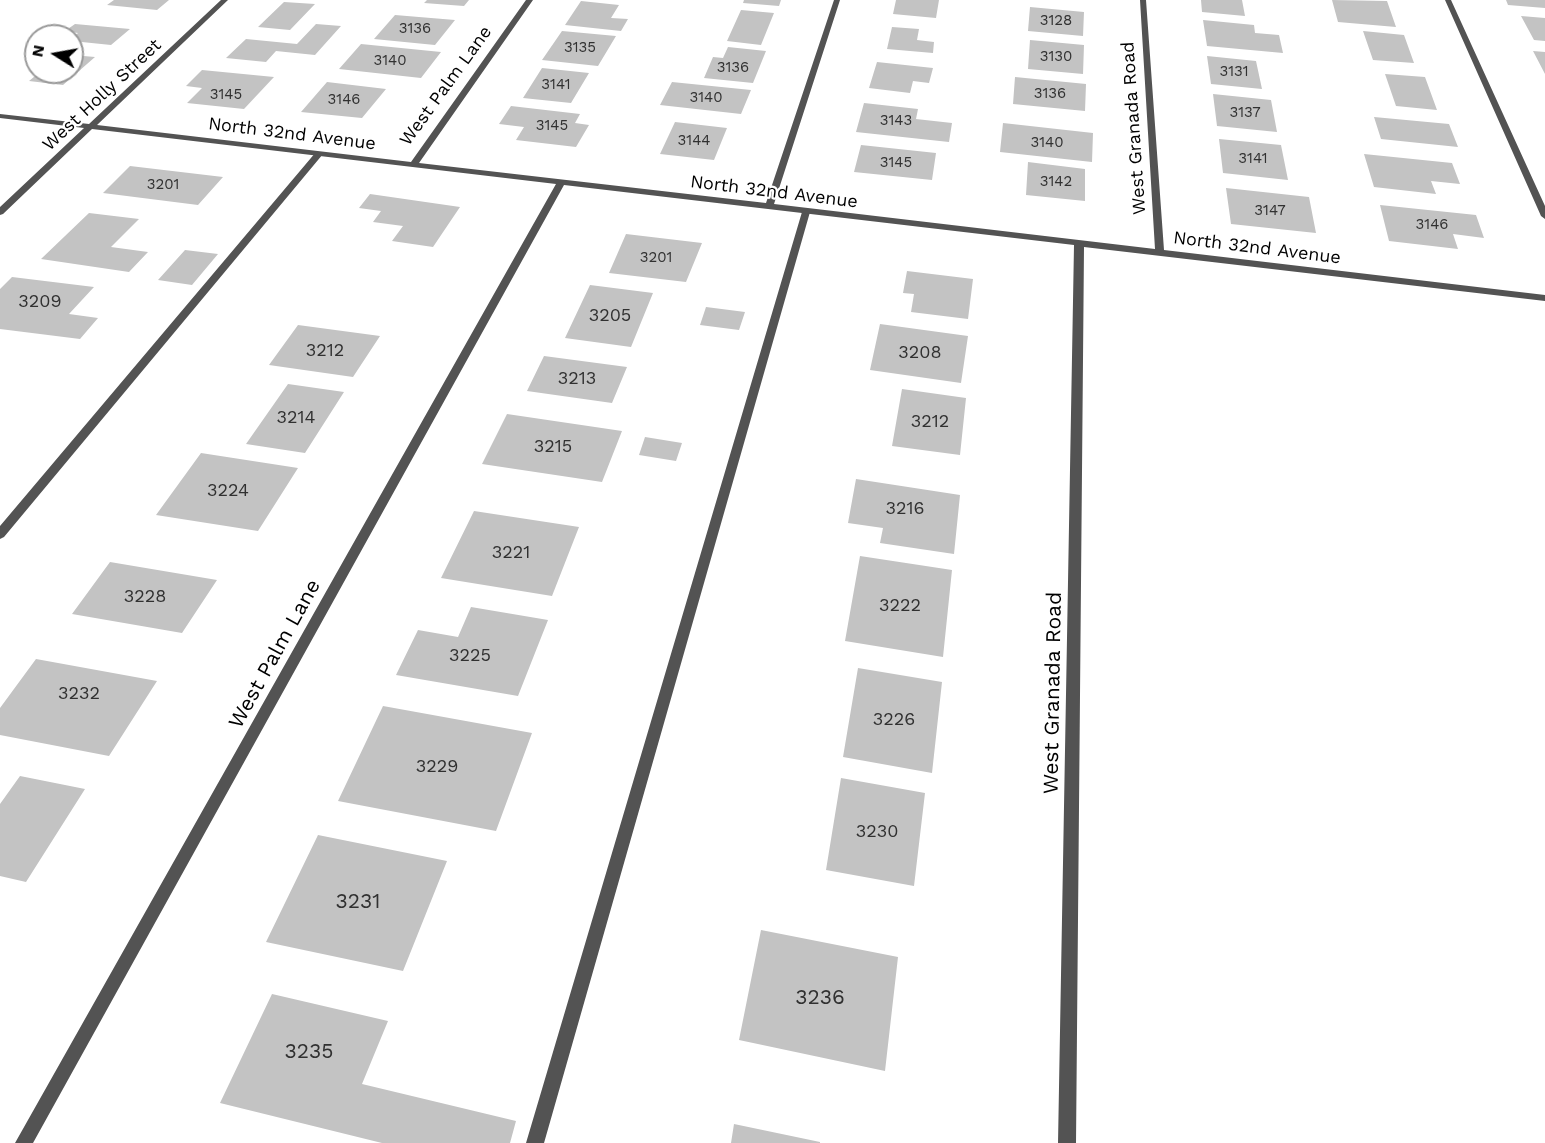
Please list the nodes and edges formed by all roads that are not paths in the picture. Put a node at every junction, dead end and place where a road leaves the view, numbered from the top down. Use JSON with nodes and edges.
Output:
{"nodes":[{"id":1,"x":225,"y":0,"type":"edge"},
{"id":2,"x":531,"y":0,"type":"edge"},
{"id":3,"x":837,"y":0,"type":"edge"},
{"id":4,"x":1143,"y":0,"type":"edge"},
{"id":5,"x":1449,"y":0,"type":"edge"},
{"id":6,"x":0,"y":116,"type":"edge"},
{"id":7,"x":90,"y":126,"type":"junction"},
{"id":8,"x":319,"y":154,"type":"junction"},
{"id":9,"x":412,"y":165,"type":"junction"},
{"id":10,"x":560,"y":184,"type":"junction"},
{"id":11,"x":769,"y":207,"type":"junction"},
{"id":12,"x":0,"y":212,"type":"edge"},
{"id":13,"x":806,"y":212,"type":"junction"},
{"id":14,"x":1545,"y":216,"type":"edge"},
{"id":15,"x":1079,"y":243,"type":"junction"},
{"id":16,"x":1160,"y":253,"type":"junction"},
{"id":17,"x":1545,"y":298,"type":"edge"},
{"id":18,"x":0,"y":534,"type":"edge"},
{"id":19,"x":24,"y":1143,"type":"edge"},
{"id":20,"x":535,"y":1143,"type":"edge"},
{"id":21,"x":1067,"y":1143,"type":"edge"}],
"edges":[{"from":1,"to":7,"type":"street","name":"West Holly Street"},
{"from":2,"to":9,"type":"street","name":"West Palm Lane"},
{"from":3,"to":11,"type":"street"},
{"from":4,"to":16,"type":"street","name":"West Granada Road"},
{"from":5,"to":14,"type":"street"},
{"from":6,"to":7,"type":"street","name":"North 32nd Avenue"},
{"from":7,"to":8,"type":"street","name":"North 32nd Avenue"},
{"from":7,"to":12,"type":"street","name":"West Holly Street"},
{"from":8,"to":9,"type":"street","name":"North 32nd Avenue"},
{"from":8,"to":18,"type":"street"},
{"from":9,"to":10,"type":"street","name":"North 32nd Avenue"},
{"from":10,"to":11,"type":"street","name":"North 32nd Avenue"},
{"from":10,"to":19,"type":"street","name":"West Palm Lane"},
{"from":11,"to":13,"type":"street","name":"North 32nd Avenue"},
{"from":13,"to":15,"type":"street","name":"North 32nd Avenue"},
{"from":13,"to":20,"type":"street"},
{"from":15,"to":16,"type":"street","name":"North 32nd Avenue"},
{"from":15,"to":21,"type":"street","name":"West Granada Road"},
{"from":16,"to":17,"type":"street","name":"North 32nd Avenue"}]}
